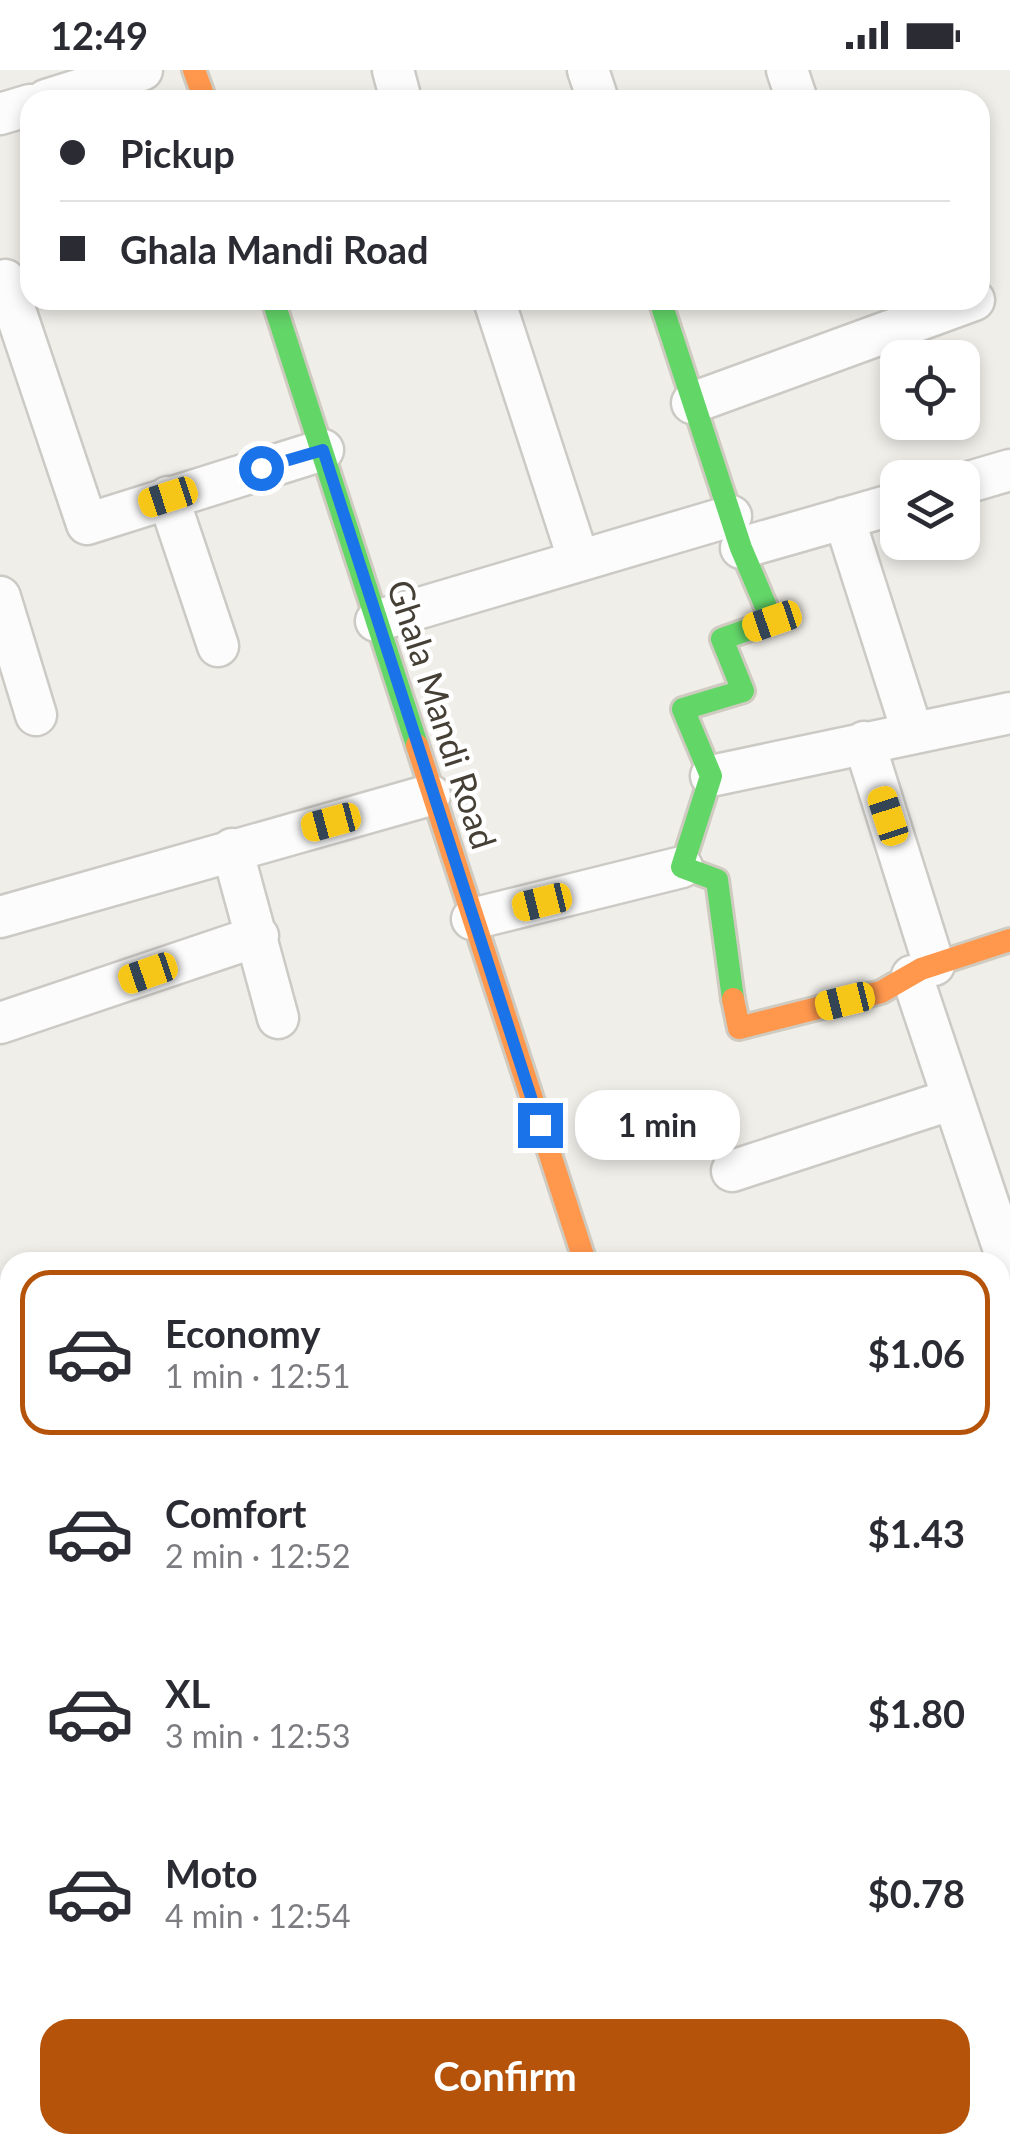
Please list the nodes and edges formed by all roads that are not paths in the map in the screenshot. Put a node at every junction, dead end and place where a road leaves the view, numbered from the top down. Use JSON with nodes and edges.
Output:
{"nodes":[{"id":1,"x":142,"y":70,"type":"edge"},
{"id":2,"x":78,"y":90,"type":"edge"},
{"id":3,"x":12,"y":278,"type":"edge"},
{"id":4,"x":20,"y":304,"type":"edge"},
{"id":5,"x":22,"y":310,"type":"edge"},
{"id":6,"x":276,"y":310,"type":"edge"},
{"id":7,"x":497,"y":310,"type":"edge"},
{"id":8,"x":663,"y":310,"type":"edge"},
{"id":9,"x":947,"y":310,"type":"edge"},
{"id":10,"x":692,"y":403,"type":"junction"},
{"id":11,"x":323,"y":450,"type":"junction"},
{"id":12,"x":1010,"y":470,"type":"edge"},
{"id":13,"x":980,"y":479,"type":"edge"},
{"id":14,"x":168,"y":497,"type":"junction"},
{"id":15,"x":880,"y":508,"type":"edge"},
{"id":16,"x":844,"y":518,"type":"junction"},
{"id":17,"x":736,"y":532,"type":"junction"},
{"id":18,"x":580,"y":561,"type":"junction"},
{"id":19,"x":0,"y":597,"type":"edge"},
{"id":20,"x":376,"y":620,"type":"junction"},
{"id":21,"x":218,"y":646,"type":"dead end"},
{"id":22,"x":1010,"y":713,"type":"edge"},
{"id":23,"x":36,"y":715,"type":"dead end"},
{"id":24,"x":912,"y":732,"type":"junction"},
{"id":25,"x":864,"y":742,"type":"junction"},
{"id":26,"x":710,"y":776,"type":"junction"},
{"id":27,"x":430,"y":795,"type":"junction"},
{"id":28,"x":232,"y":849,"type":"junction"},
{"id":29,"x":682,"y":867,"type":"junction"},
{"id":30,"x":0,"y":916,"type":"edge"},
{"id":31,"x":472,"y":919,"type":"junction"},
{"id":32,"x":258,"y":936,"type":"junction"},
{"id":33,"x":1010,"y":940,"type":"edge"},
{"id":34,"x":923,"y":970,"type":"junction"},
{"id":35,"x":278,"y":1018,"type":"dead end"},
{"id":36,"x":0,"y":1023,"type":"edge"},
{"id":37,"x":954,"y":1099,"type":"junction"},
{"id":38,"x":732,"y":1171,"type":"dead end"},
{"id":39,"x":582,"y":1252,"type":"edge"},
{"id":40,"x":1005,"y":1252,"type":"edge"}],
"edges":[{"from":1,"to":2,"type":"street"},
{"from":3,"to":4,"type":"street"},
{"from":5,"to":14,"type":"street"},
{"from":6,"to":11,"type":"street","name":"Ghala Mandi Road"},
{"from":7,"to":18,"type":"street"},
{"from":8,"to":10,"type":"street"},
{"from":9,"to":10,"type":"street"},
{"from":10,"to":17,"type":"street"},
{"from":11,"to":14,"type":"street"},
{"from":11,"to":20,"type":"street","name":"Ghala Mandi Road"},
{"from":12,"to":13,"type":"street"},
{"from":14,"to":21,"type":"street"},
{"from":15,"to":16,"type":"street"},
{"from":16,"to":17,"type":"street"},
{"from":16,"to":24,"type":"street"},
{"from":17,"to":18,"type":"street"},
{"from":17,"to":26,"type":"street"},
{"from":18,"to":20,"type":"street"},
{"from":19,"to":23,"type":"street"},
{"from":20,"to":27,"type":"street","name":"Ghala Mandi Road"},
{"from":22,"to":24,"type":"street"},
{"from":24,"to":25,"type":"street"},
{"from":25,"to":26,"type":"street"},
{"from":25,"to":34,"type":"street"},
{"from":26,"to":29,"type":"street"},
{"from":27,"to":28,"type":"street"},
{"from":27,"to":31,"type":"street","name":"Ghala Mandi Road"},
{"from":28,"to":30,"type":"street"},
{"from":28,"to":32,"type":"street"},
{"from":29,"to":31,"type":"street"},
{"from":29,"to":34,"type":"street"},
{"from":31,"to":39,"type":"street","name":"Ghala Mandi Road"},
{"from":32,"to":35,"type":"street"},
{"from":32,"to":36,"type":"street"},
{"from":33,"to":34,"type":"street"},
{"from":34,"to":37,"type":"street"},
{"from":37,"to":38,"type":"street"},
{"from":37,"to":40,"type":"street"}]}
